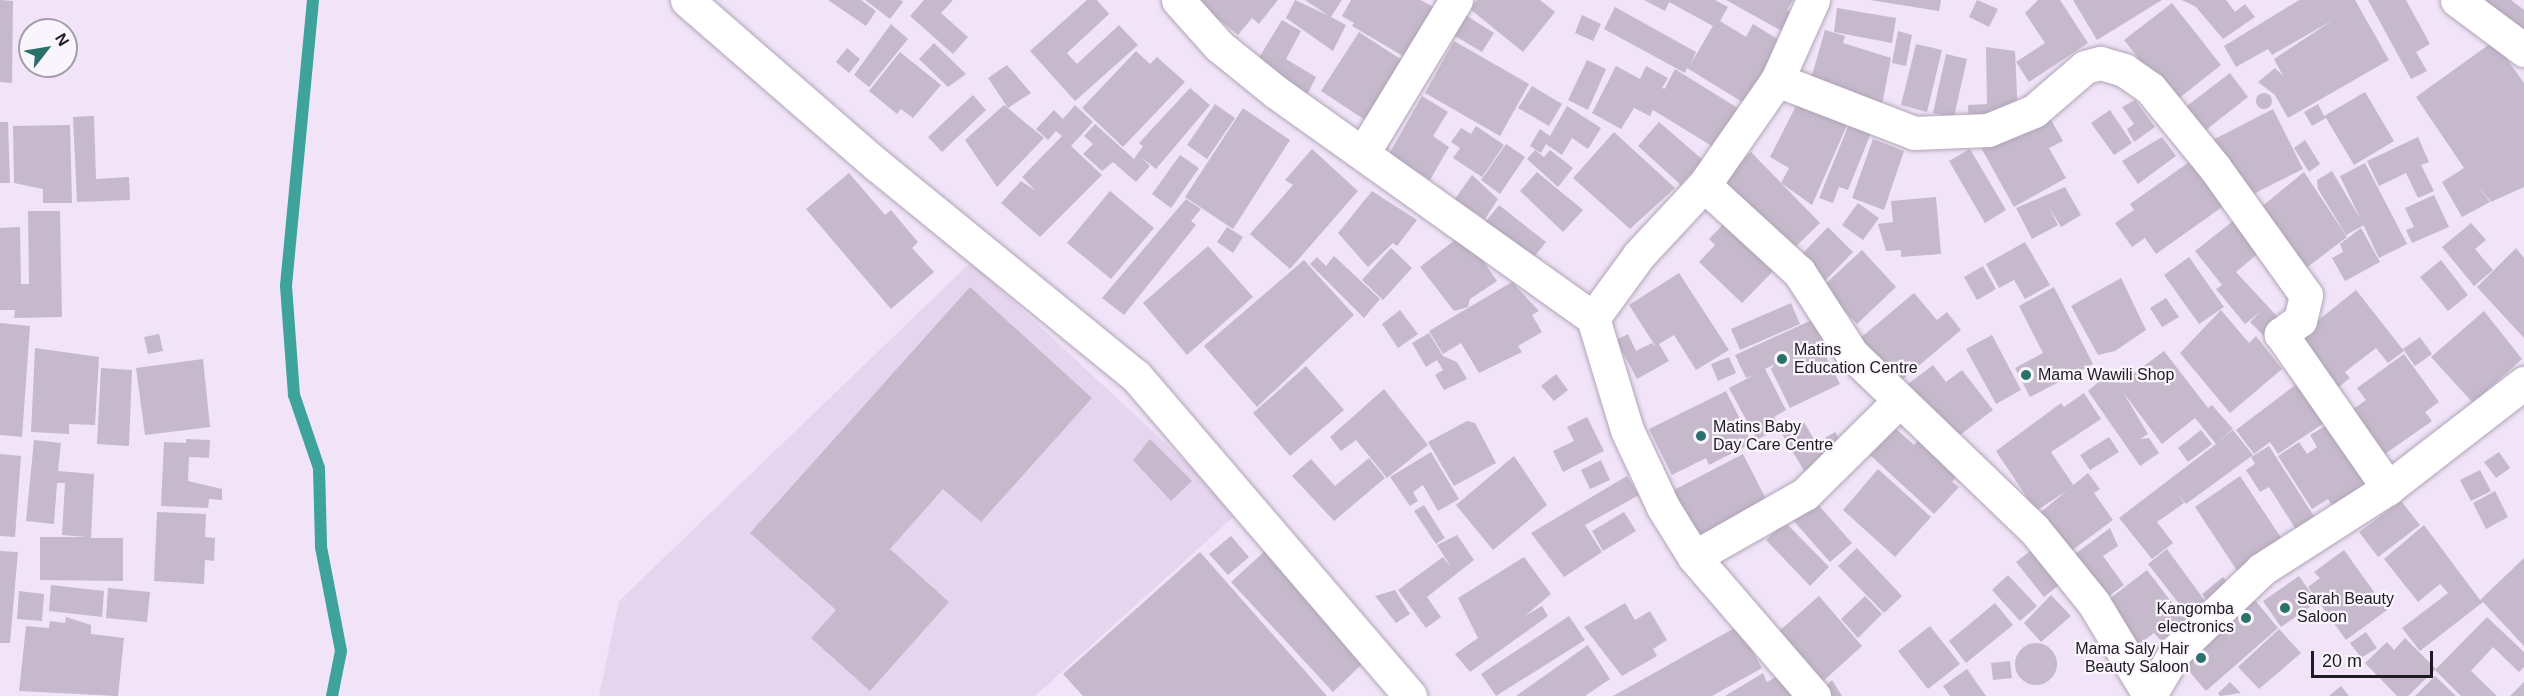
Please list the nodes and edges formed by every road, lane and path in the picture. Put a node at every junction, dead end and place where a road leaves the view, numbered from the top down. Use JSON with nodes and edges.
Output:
{"nodes":[{"id":1,"x":687,"y":0,"type":"edge"},
{"id":2,"x":1178,"y":0,"type":"edge"},
{"id":3,"x":1456,"y":0,"type":"edge"},
{"id":4,"x":1813,"y":0,"type":"edge"},
{"id":5,"x":2457,"y":0,"type":"edge"},
{"id":6,"x":2524,"y":50,"type":"edge"},
{"id":7,"x":1777,"y":80,"type":"junction"},
{"id":8,"x":1363,"y":153,"type":"junction"},
{"id":9,"x":1704,"y":185,"type":"junction"},
{"id":10,"x":1593,"y":318,"type":"junction"},
{"id":11,"x":2524,"y":384,"type":"edge"},
{"id":12,"x":1899,"y":401,"type":"junction"},
{"id":13,"x":2388,"y":488,"type":"junction"},
{"id":14,"x":1694,"y":557,"type":"junction"},
{"id":15,"x":1410,"y":696,"type":"edge"},
{"id":16,"x":1814,"y":696,"type":"edge"},
{"id":17,"x":2150,"y":696,"type":"edge"}],
"edges":[{"from":1,"to":15,"type":"street"},
{"from":2,"to":8,"type":"street"},
{"from":3,"to":8,"type":"street"},
{"from":4,"to":7,"type":"street"},
{"from":5,"to":6,"type":"street"},
{"from":7,"to":9,"type":"street"},
{"from":7,"to":13,"type":"street"},
{"from":8,"to":10,"type":"street"},
{"from":9,"to":10,"type":"street"},
{"from":9,"to":12,"type":"street"},
{"from":10,"to":14,"type":"street"},
{"from":11,"to":13,"type":"street"},
{"from":12,"to":14,"type":"street"},
{"from":12,"to":17,"type":"street"},
{"from":13,"to":17,"type":"street"},
{"from":14,"to":16,"type":"street"}]}
